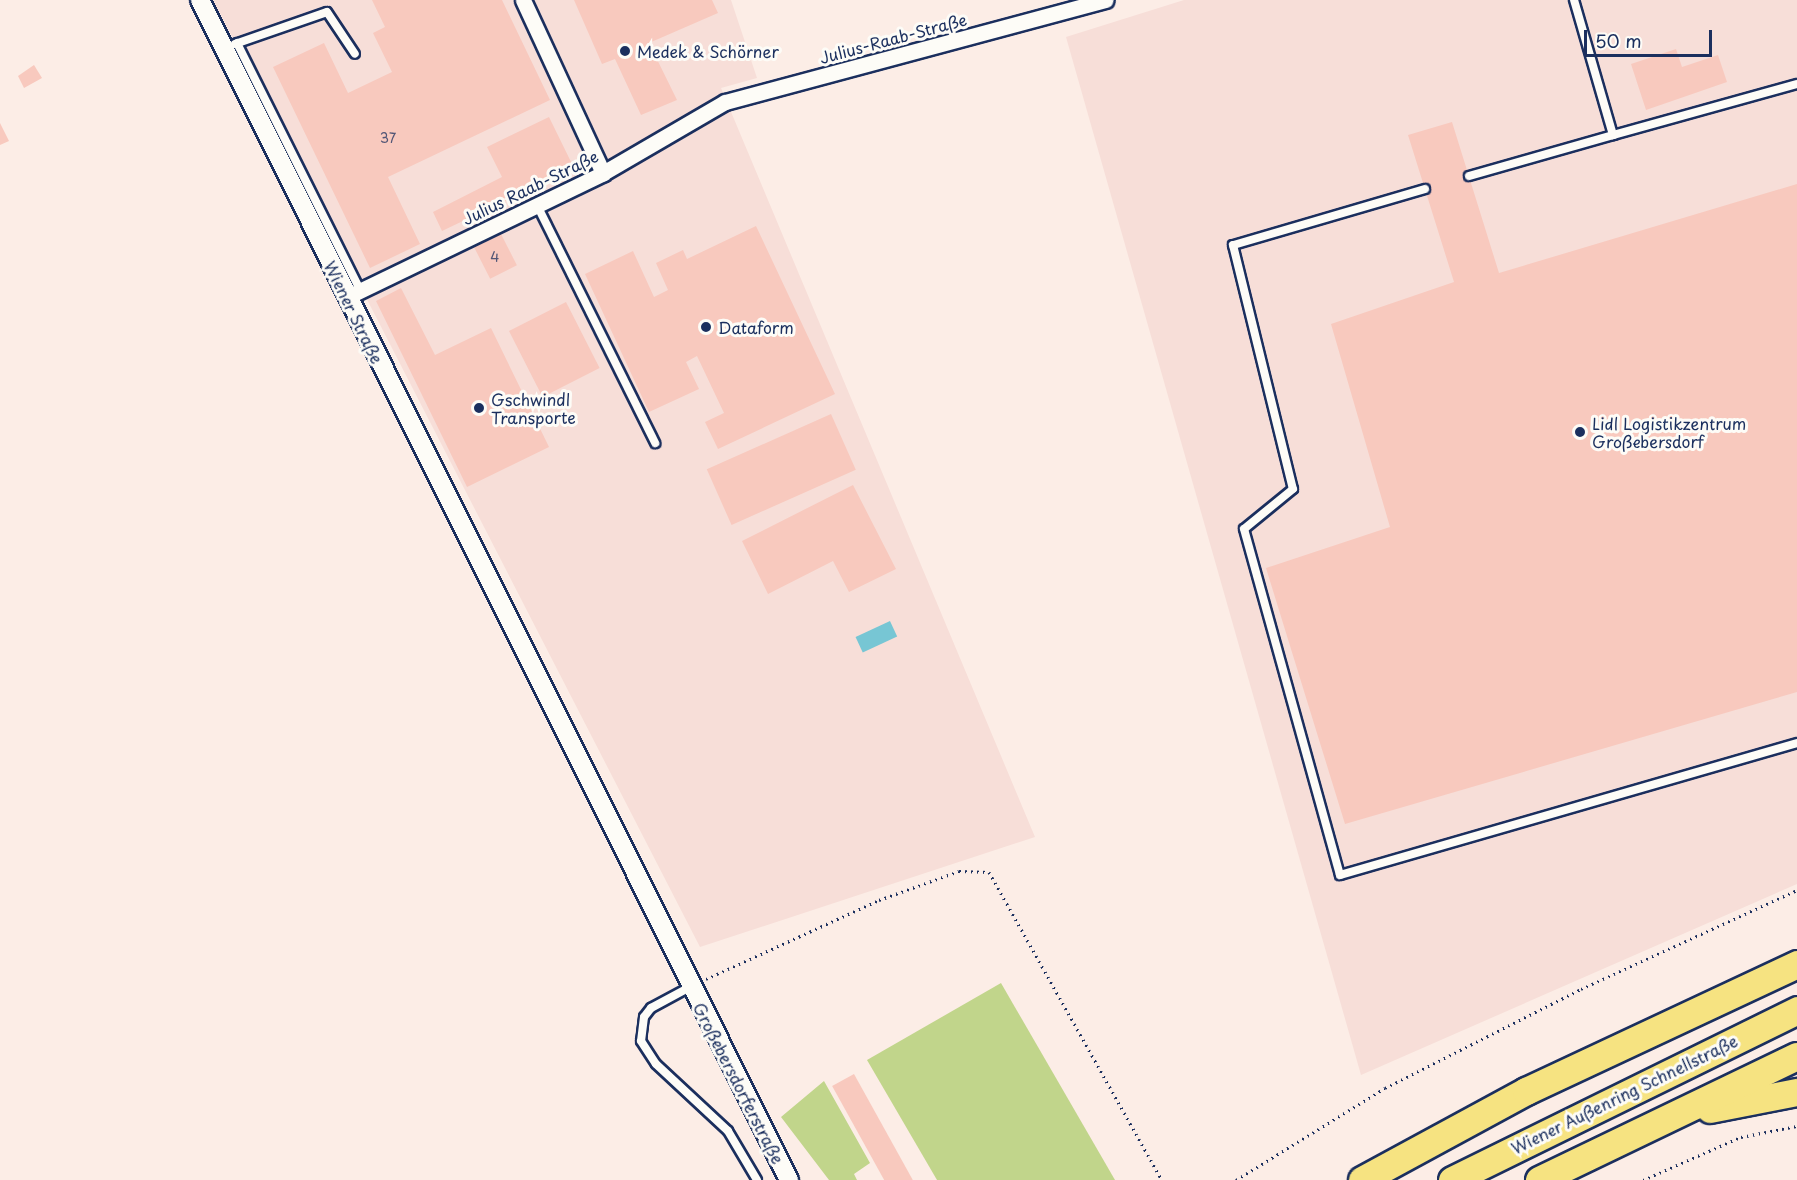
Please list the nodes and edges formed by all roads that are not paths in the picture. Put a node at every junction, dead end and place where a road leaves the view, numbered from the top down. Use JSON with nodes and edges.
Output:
{"nodes":[{"id":1,"x":200,"y":0,"type":"edge"},
{"id":2,"x":523,"y":0,"type":"edge"},
{"id":3,"x":1106,"y":0,"type":"edge"},
{"id":4,"x":1574,"y":0,"type":"edge"},
{"id":5,"x":231,"y":46,"type":"junction"},
{"id":6,"x":355,"y":54,"type":"dead end"},
{"id":7,"x":1797,"y":84,"type":"edge"},
{"id":8,"x":725,"y":102,"type":"joint"},
{"id":9,"x":1613,"y":135,"type":"junction"},
{"id":10,"x":603,"y":173,"type":"junction"},
{"id":11,"x":1469,"y":176,"type":"dead end"},
{"id":12,"x":1425,"y":189,"type":"dead end"},
{"id":13,"x":536,"y":203,"type":"junction"},
{"id":14,"x":354,"y":294,"type":"junction"},
{"id":15,"x":655,"y":443,"type":"dead end"},
{"id":16,"x":1797,"y":743,"type":"edge"},
{"id":17,"x":1797,"y":964,"type":"edge"},
{"id":18,"x":690,"y":987,"type":"junction"},
{"id":19,"x":1797,"y":1011,"type":"edge"},
{"id":20,"x":1797,"y":1056,"type":"edge"},
{"id":21,"x":1797,"y":1092,"type":"edge"},
{"id":22,"x":1659,"y":1121,"type":"junction"},
{"id":23,"x":757,"y":1180,"type":"edge"},
{"id":24,"x":789,"y":1180,"type":"edge"},
{"id":25,"x":1362,"y":1180,"type":"edge"},
{"id":26,"x":1452,"y":1180,"type":"edge"},
{"id":27,"x":1539,"y":1180,"type":"edge"}],
"edges":[{"from":1,"to":5,"type":"street","name":"Wiener Straße"},
{"from":2,"to":10,"type":"street"},
{"from":3,"to":8,"type":"street","name":"Julius-Raab-Straße"},
{"from":4,"to":9,"type":"lane"},
{"from":5,"to":6,"type":"lane"},
{"from":5,"to":14,"type":"street","name":"Wiener Straße"},
{"from":7,"to":9,"type":"lane"},
{"from":8,"to":10,"type":"street","name":"Julius Raab-Straße"},
{"from":9,"to":11,"type":"lane"},
{"from":10,"to":13,"type":"street","name":"Julius Raab-Straße"},
{"from":12,"to":16,"type":"lane"},
{"from":13,"to":14,"type":"street","name":"Julius Raab-Straße"},
{"from":13,"to":15,"type":"lane"},
{"from":14,"to":18,"type":"street","name":"Wiener Straße"},
{"from":17,"to":25,"type":"highway"},
{"from":18,"to":23,"type":"lane"},
{"from":18,"to":24,"type":"street","name":"Großebersdorferstraße"},
{"from":19,"to":26,"type":"highway","name":"Wiener Außenring Schnellstraße"},
{"from":20,"to":22,"type":"highway"},
{"from":21,"to":22,"type":"highway"},
{"from":22,"to":27,"type":"highway"}]}
